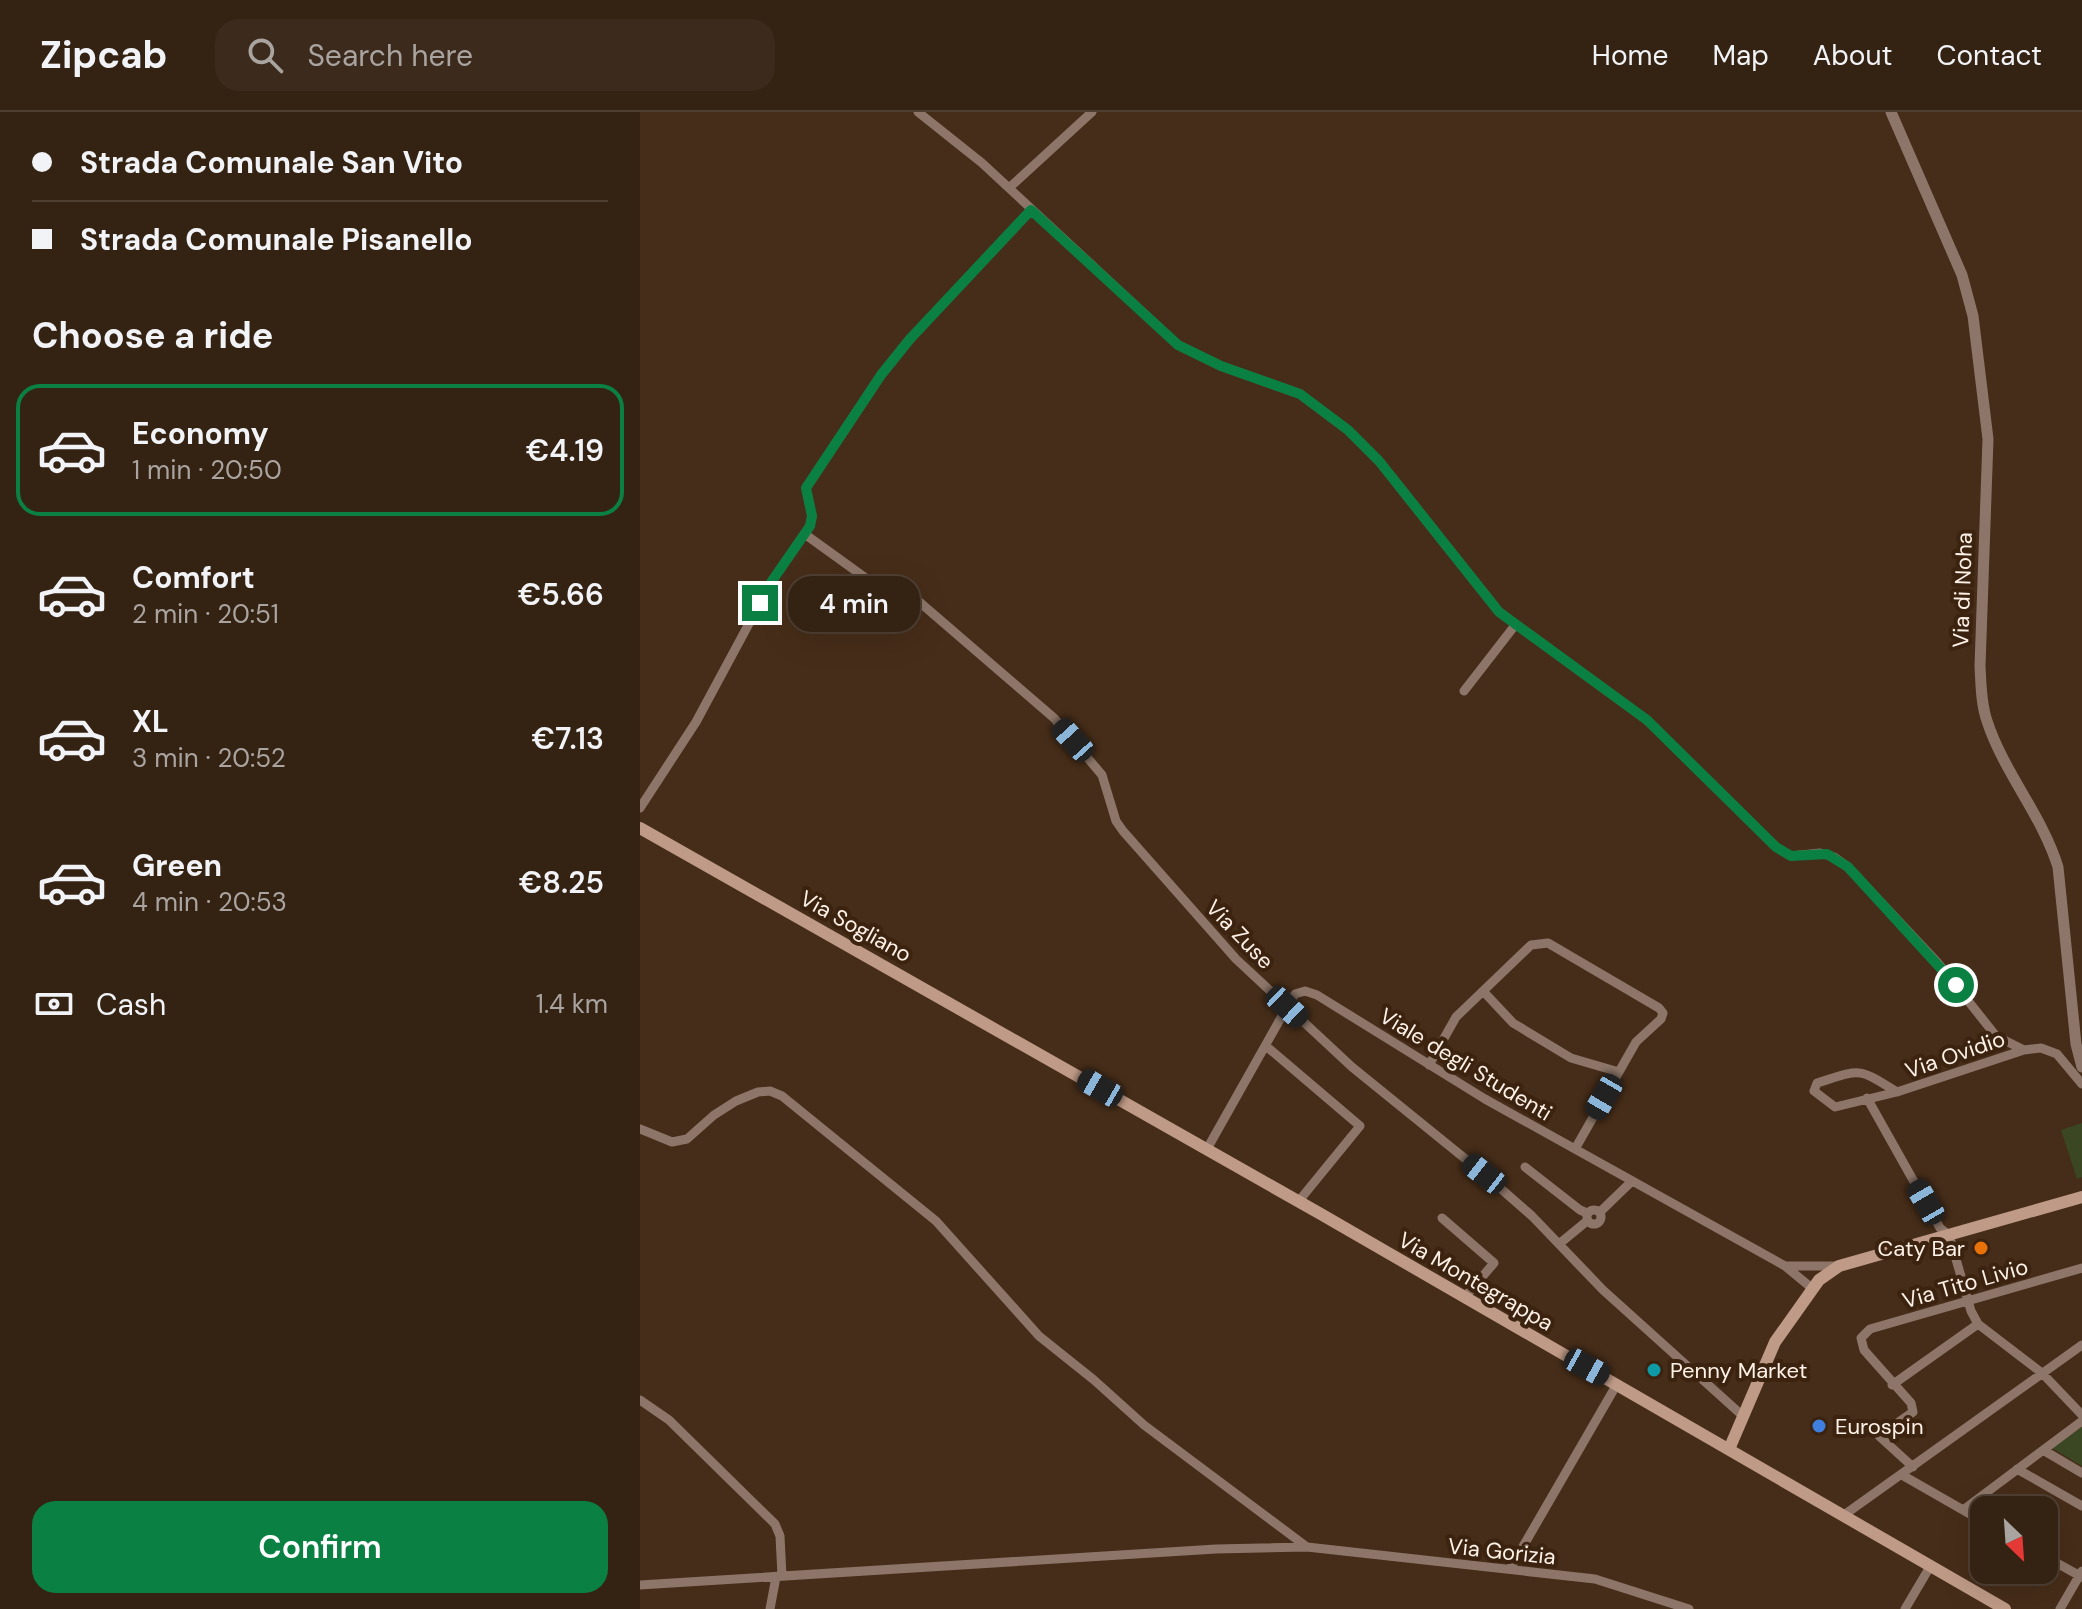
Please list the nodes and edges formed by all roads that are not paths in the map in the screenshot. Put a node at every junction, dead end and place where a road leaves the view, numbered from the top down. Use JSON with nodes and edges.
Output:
{"nodes":[{"id":1,"x":918,"y":112,"type":"edge"},
{"id":2,"x":1092,"y":112,"type":"edge"},
{"id":3,"x":1891,"y":112,"type":"edge"},
{"id":4,"x":1009,"y":188,"type":"junction"},
{"id":5,"x":1031,"y":210,"type":"junction"},
{"id":6,"x":806,"y":535,"type":"junction"},
{"id":7,"x":1516,"y":624,"type":"junction"},
{"id":8,"x":1464,"y":691,"type":"dead end"},
{"id":9,"x":640,"y":808,"type":"edge"},
{"id":10,"x":640,"y":828,"type":"edge"},
{"id":11,"x":1483,"y":991,"type":"junction"},
{"id":12,"x":1287,"y":1007,"type":"junction"},
{"id":13,"x":1266,"y":1046,"type":"junction"},
{"id":14,"x":2024,"y":1050,"type":"junction"},
{"id":15,"x":1052,"y":1059,"type":"joint"},
{"id":16,"x":1429,"y":1065,"type":"junction"},
{"id":17,"x":2082,"y":1067,"type":"edge"},
{"id":18,"x":1619,"y":1072,"type":"junction"},
{"id":19,"x":2082,"y":1084,"type":"edge"},
{"id":20,"x":1897,"y":1092,"type":"junction"},
{"id":21,"x":1867,"y":1098,"type":"junction"},
{"id":22,"x":640,"y":1129,"type":"edge"},
{"id":23,"x":1207,"y":1149,"type":"junction"},
{"id":24,"x":1575,"y":1149,"type":"junction"},
{"id":25,"x":1525,"y":1167,"type":"dead end"},
{"id":26,"x":1632,"y":1181,"type":"junction"},
{"id":27,"x":2082,"y":1197,"type":"edge"},
{"id":28,"x":1298,"y":1202,"type":"junction"},
{"id":29,"x":1587,"y":1217,"type":"junction"},
{"id":30,"x":1442,"y":1218,"type":"dead end"},
{"id":31,"x":1949,"y":1235,"type":"junction"},
{"id":32,"x":1559,"y":1244,"type":"junction"},
{"id":33,"x":1785,"y":1266,"type":"junction"},
{"id":34,"x":1839,"y":1266,"type":"junction"},
{"id":35,"x":2082,"y":1268,"type":"edge"},
{"id":36,"x":1813,"y":1289,"type":"junction"},
{"id":37,"x":1464,"y":1298,"type":"junction"},
{"id":38,"x":1967,"y":1301,"type":"junction"},
{"id":39,"x":1978,"y":1324,"type":"junction"},
{"id":40,"x":2080,"y":1350,"type":"edge"},
{"id":41,"x":2042,"y":1373,"type":"junction"},
{"id":42,"x":1617,"y":1384,"type":"junction"},
{"id":43,"x":1892,"y":1385,"type":"junction"},
{"id":44,"x":640,"y":1400,"type":"edge"},
{"id":45,"x":1744,"y":1417,"type":"junction"},
{"id":46,"x":2082,"y":1418,"type":"edge"},
{"id":47,"x":1730,"y":1447,"type":"junction"},
{"id":48,"x":2043,"y":1450,"type":"junction"},
{"id":49,"x":1913,"y":1467,"type":"junction"},
{"id":50,"x":2017,"y":1469,"type":"junction"},
{"id":51,"x":2082,"y":1473,"type":"edge"},
{"id":52,"x":1902,"y":1475,"type":"junction"},
{"id":53,"x":2082,"y":1506,"type":"edge"},
{"id":54,"x":1963,"y":1510,"type":"junction"},
{"id":55,"x":1970,"y":1514,"type":"edge"},
{"id":56,"x":1844,"y":1515,"type":"junction"},
{"id":57,"x":1307,"y":1547,"type":"junction"},
{"id":58,"x":2058,"y":1563,"type":"edge"},
{"id":59,"x":1931,"y":1565,"type":"junction"},
{"id":60,"x":1510,"y":1569,"type":"junction"},
{"id":61,"x":2081,"y":1575,"type":"edge"},
{"id":62,"x":779,"y":1576,"type":"junction"},
{"id":63,"x":640,"y":1585,"type":"edge"},
{"id":64,"x":770,"y":1609,"type":"edge"},
{"id":65,"x":1689,"y":1609,"type":"edge"},
{"id":66,"x":1905,"y":1609,"type":"edge"},
{"id":67,"x":2005,"y":1609,"type":"edge"},
{"id":68,"x":2060,"y":1609,"type":"edge"}],
"edges":[{"from":1,"to":4,"type":"street"},
{"from":2,"to":4,"type":"street"},
{"from":3,"to":17,"type":"street","name":"Via di Noha"},
{"from":4,"to":5,"type":"street"},
{"from":5,"to":6,"type":"street"},
{"from":5,"to":7,"type":"street"},
{"from":6,"to":9,"type":"street"},
{"from":6,"to":12,"type":"street","name":"Via Zuse"},
{"from":7,"to":8,"type":"street"},
{"from":7,"to":14,"type":"street"},
{"from":10,"to":15,"type":"main road","name":"Via Sogliano"},
{"from":11,"to":16,"type":"street"},
{"from":11,"to":18,"type":"street"},
{"from":11,"to":18,"type":"street"},
{"from":12,"to":13,"type":"street"},
{"from":12,"to":16,"type":"street","name":"Viale degli Studenti"},
{"from":12,"to":32,"type":"street","name":"Via Zuse"},
{"from":13,"to":23,"type":"street"},
{"from":13,"to":28,"type":"street"},
{"from":14,"to":19,"type":"street"},
{"from":14,"to":20,"type":"street","name":"Via Ovidio"},
{"from":15,"to":23,"type":"main road","name":"Via Montegrappa"},
{"from":16,"to":24,"type":"street","name":"Viale degli Studenti"},
{"from":18,"to":24,"type":"street"},
{"from":20,"to":21,"type":"street","name":"Via Ovidio"},
{"from":20,"to":21,"type":"street","name":"Via Ovidio"},
{"from":21,"to":31,"type":"street"},
{"from":22,"to":57,"type":"street"},
{"from":23,"to":28,"type":"main road","name":"Via Montegrappa"},
{"from":24,"to":26,"type":"street","name":"Viale degli Studenti"},
{"from":25,"to":29,"type":"street"},
{"from":26,"to":29,"type":"street"},
{"from":26,"to":33,"type":"street","name":"Viale degli Studenti"},
{"from":27,"to":31,"type":"main road"},
{"from":28,"to":37,"type":"main road","name":"Via Montegrappa"},
{"from":29,"to":32,"type":"street"},
{"from":30,"to":37,"type":"street"},
{"from":31,"to":34,"type":"main road"},
{"from":31,"to":38,"type":"street"},
{"from":32,"to":45,"type":"street","name":"Via Zuse"},
{"from":33,"to":34,"type":"street"},
{"from":33,"to":36,"type":"street","name":"Viale degli Studenti"},
{"from":34,"to":36,"type":"main road"},
{"from":35,"to":38,"type":"street","name":"Via Tito Livio"},
{"from":36,"to":45,"type":"main road"},
{"from":37,"to":42,"type":"main road","name":"Via Montegrappa"},
{"from":38,"to":39,"type":"street"},
{"from":38,"to":43,"type":"street","name":"Via Tito Livio"},
{"from":39,"to":41,"type":"street"},
{"from":39,"to":43,"type":"street"},
{"from":40,"to":41,"type":"street"},
{"from":41,"to":46,"type":"street"},
{"from":41,"to":49,"type":"street"},
{"from":42,"to":47,"type":"main road","name":"Via Montegrappa"},
{"from":42,"to":60,"type":"street"},
{"from":43,"to":49,"type":"street"},
{"from":44,"to":62,"type":"street"},
{"from":45,"to":47,"type":"main road"},
{"from":46,"to":48,"type":"street"},
{"from":47,"to":56,"type":"main road","name":"Via Montegrappa"},
{"from":48,"to":50,"type":"street"},
{"from":48,"to":51,"type":"street"},
{"from":49,"to":52,"type":"street"},
{"from":50,"to":53,"type":"street"},
{"from":50,"to":54,"type":"street"},
{"from":52,"to":54,"type":"street"},
{"from":52,"to":56,"type":"street"},
{"from":54,"to":55,"type":"street"},
{"from":56,"to":59,"type":"main road","name":"Via Montegrappa"},
{"from":57,"to":60,"type":"street","name":"Via Gorizia"},
{"from":57,"to":62,"type":"street","name":"Via Gorizia"},
{"from":58,"to":61,"type":"street"},
{"from":59,"to":66,"type":"street"},
{"from":59,"to":67,"type":"main road","name":"Via Montegrappa"},
{"from":60,"to":65,"type":"street","name":"Via Gorizia"},
{"from":61,"to":68,"type":"street"},
{"from":62,"to":63,"type":"street","name":"Via Gorizia"},
{"from":62,"to":64,"type":"street"}]}
